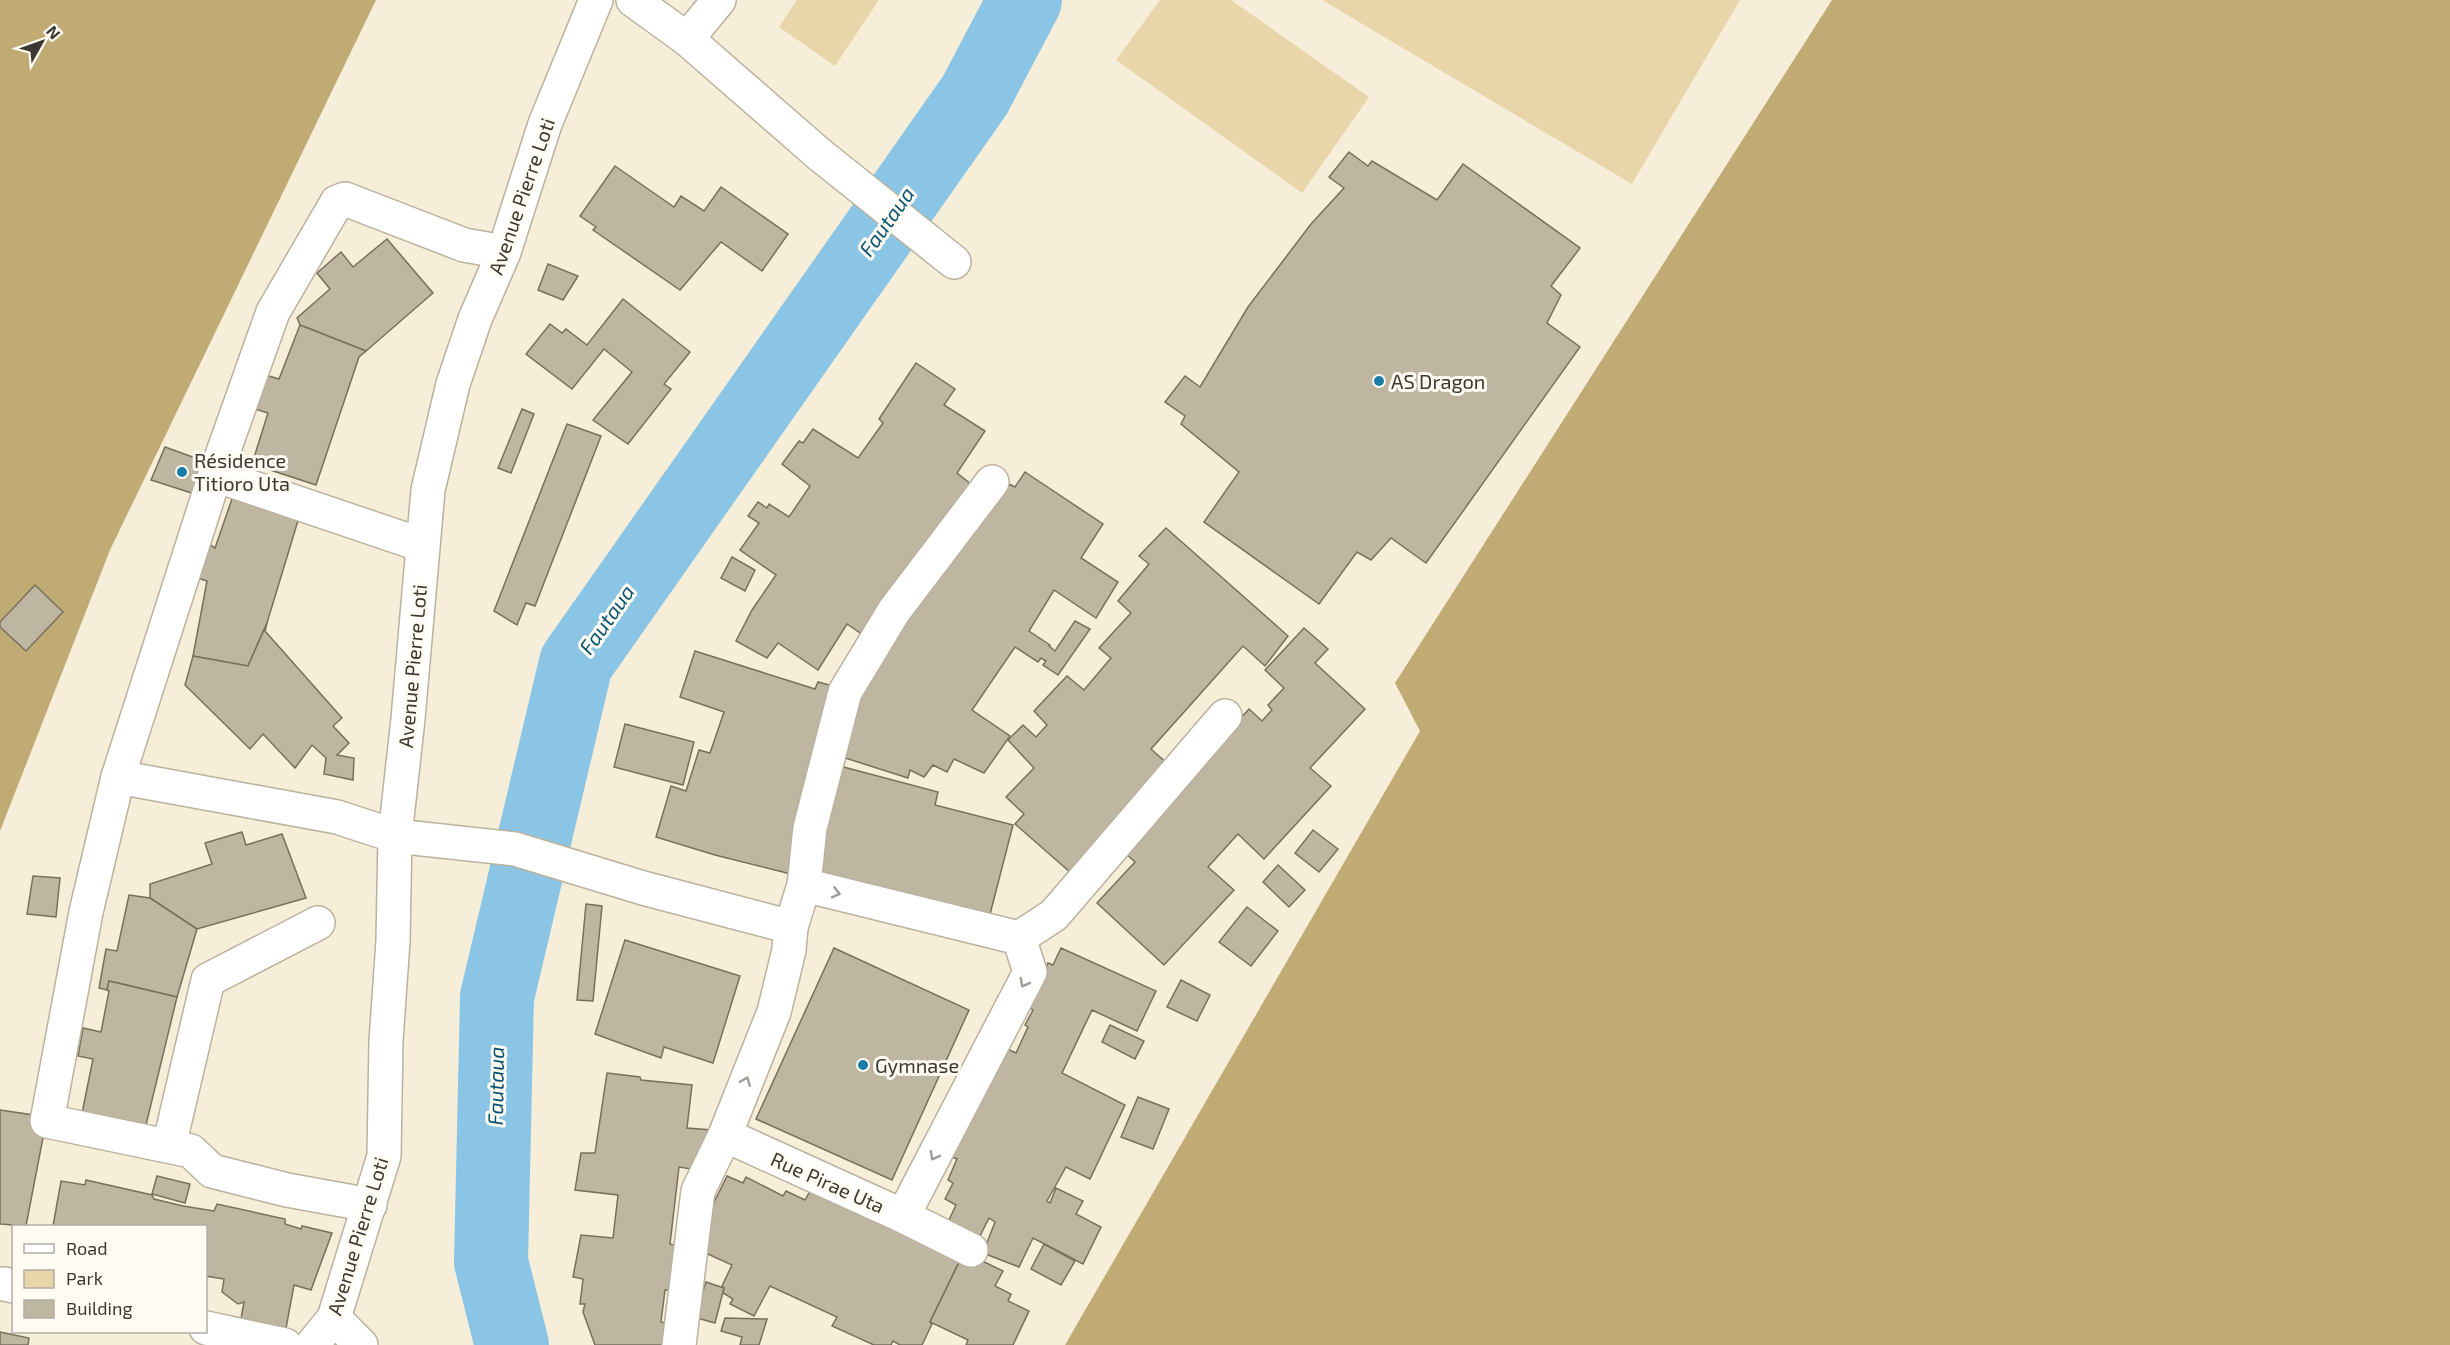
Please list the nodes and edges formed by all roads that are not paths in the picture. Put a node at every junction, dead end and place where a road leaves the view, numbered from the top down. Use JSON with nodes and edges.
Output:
{"nodes":[{"id":1,"x":596,"y":0,"type":"edge"},
{"id":2,"x":633,"y":0,"type":"edge"},
{"id":3,"x":719,"y":0,"type":"edge"},
{"id":4,"x":687,"y":39,"type":"junction"},
{"id":5,"x":504,"y":252,"type":"junction"},
{"id":6,"x":954,"y":262,"type":"dead end"},
{"id":7,"x":215,"y":475,"type":"junction"},
{"id":8,"x":992,"y":482,"type":"dead end"},
{"id":9,"x":422,"y":545,"type":"junction"},
{"id":10,"x":1225,"y":716,"type":"dead end"},
{"id":11,"x":118,"y":777,"type":"junction"},
{"id":12,"x":395,"y":836,"type":"junction"},
{"id":13,"x":804,"y":885,"type":"junction"},
{"id":14,"x":318,"y":923,"type":"dead end"},
{"id":15,"x":792,"y":927,"type":"junction"},
{"id":16,"x":1019,"y":938,"type":"junction"},
{"id":17,"x":725,"y":1135,"type":"junction"},
{"id":18,"x":169,"y":1146,"type":"junction"},
{"id":19,"x":370,"y":1205,"type":"junction"},
{"id":20,"x":903,"y":1216,"type":"junction"},
{"id":21,"x":971,"y":1250,"type":"dead end"},
{"id":22,"x":334,"y":1318,"type":"junction"},
{"id":23,"x":207,"y":1328,"type":"edge"},
{"id":24,"x":285,"y":1345,"type":"edge"},
{"id":25,"x":312,"y":1345,"type":"edge"},
{"id":26,"x":361,"y":1345,"type":"edge"},
{"id":27,"x":679,"y":1345,"type":"edge"}],
"edges":[{"from":1,"to":5,"type":"street","name":"Avenue Pierre Loti"},
{"from":2,"to":4,"type":"street"},
{"from":3,"to":4,"type":"street"},
{"from":4,"to":6,"type":"street"},
{"from":5,"to":7,"type":"street"},
{"from":5,"to":9,"type":"street","name":"Avenue Pierre Loti"},
{"from":7,"to":9,"type":"street"},
{"from":7,"to":11,"type":"street"},
{"from":8,"to":13,"type":"street"},
{"from":9,"to":12,"type":"street","name":"Avenue Pierre Loti"},
{"from":10,"to":16,"type":"street"},
{"from":11,"to":12,"type":"street"},
{"from":11,"to":18,"type":"street"},
{"from":12,"to":15,"type":"street"},
{"from":12,"to":19,"type":"street","name":"Avenue Pierre Loti"},
{"from":13,"to":15,"type":"street"},
{"from":13,"to":16,"type":"street","one_way":true},
{"from":14,"to":18,"type":"street"},
{"from":17,"to":15,"type":"street","one_way":true},
{"from":16,"to":20,"type":"street","name":"Rue Pirae Uta","one_way":true},
{"from":17,"to":20,"type":"street","name":"Rue Pirae Uta"},
{"from":17,"to":27,"type":"street"},
{"from":18,"to":19,"type":"street"},
{"from":19,"to":22,"type":"street","name":"Avenue Pierre Loti"},
{"from":20,"to":21,"type":"street"},
{"from":22,"to":25,"type":"street","name":"Avenue Pierre Loti"},
{"from":22,"to":26,"type":"street"},
{"from":23,"to":24,"type":"street"}]}
